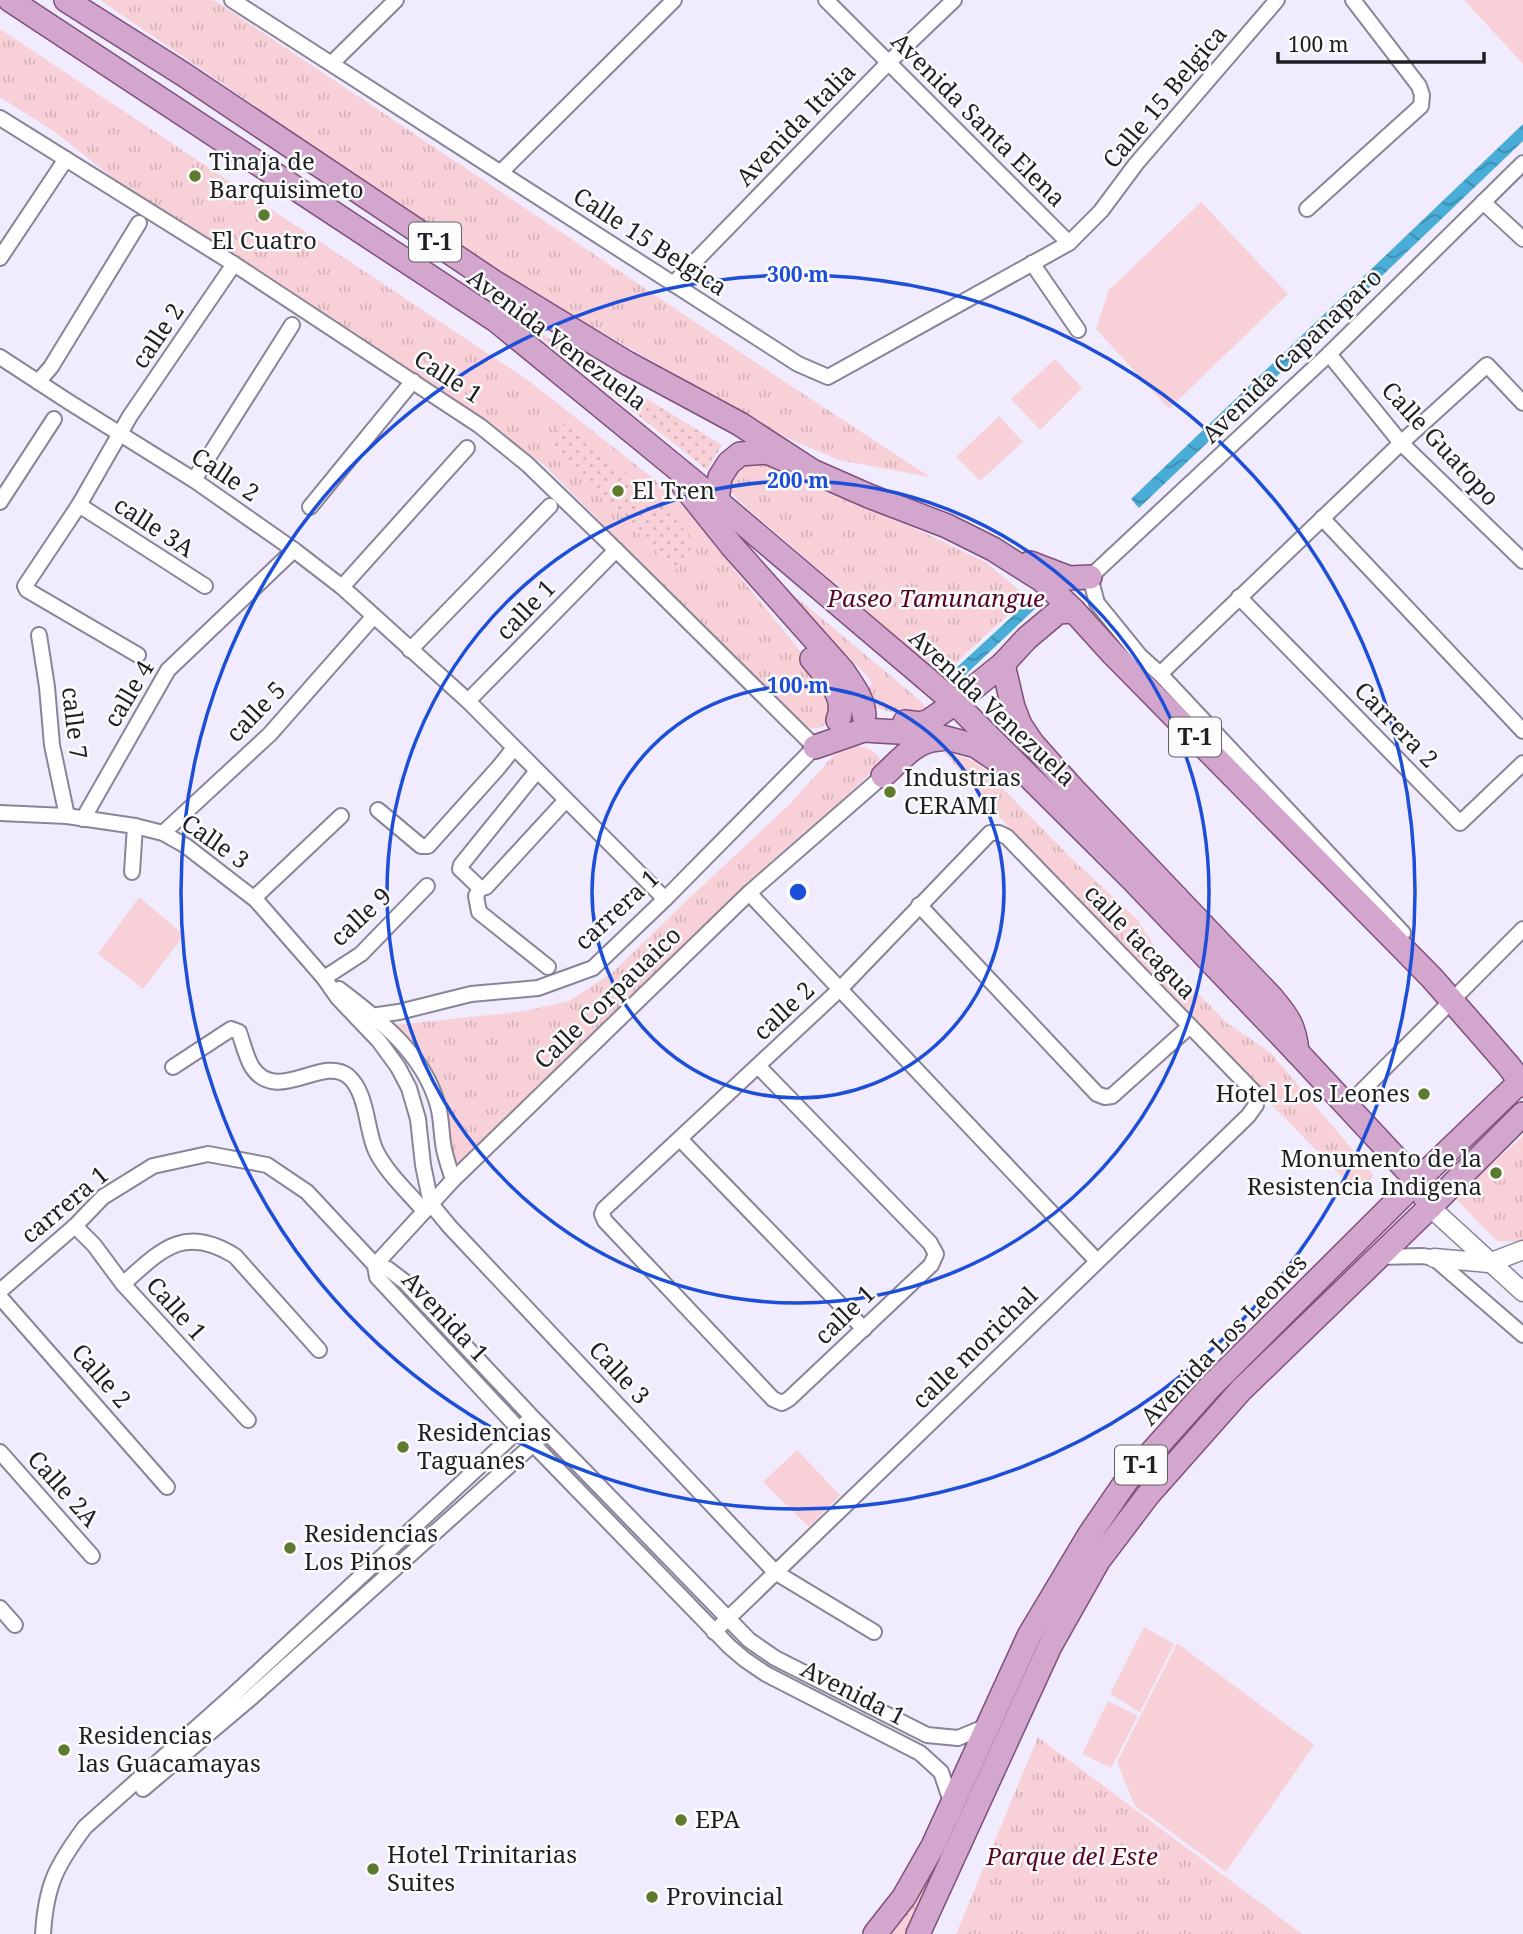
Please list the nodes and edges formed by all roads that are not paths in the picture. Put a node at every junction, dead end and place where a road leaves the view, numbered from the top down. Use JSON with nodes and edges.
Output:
{"nodes":[{"id":1,"x":10,"y":0,"type":"edge"},
{"id":2,"x":66,"y":0,"type":"edge"},
{"id":3,"x":232,"y":0,"type":"edge"},
{"id":4,"x":396,"y":0,"type":"edge"},
{"id":5,"x":674,"y":0,"type":"edge"},
{"id":6,"x":826,"y":0,"type":"edge"},
{"id":7,"x":954,"y":0,"type":"edge"},
{"id":8,"x":1277,"y":0,"type":"edge"},
{"id":9,"x":1353,"y":0,"type":"edge"},
{"id":10,"x":332,"y":63,"type":"junction"},
{"id":11,"x":888,"y":63,"type":"junction"},
{"id":12,"x":6,"y":121,"type":"edge"},
{"id":13,"x":0,"y":135,"type":"edge"},
{"id":14,"x":66,"y":159,"type":"junction"},
{"id":15,"x":1523,"y":163,"type":"edge"},
{"id":16,"x":501,"y":172,"type":"junction"},
{"id":17,"x":1483,"y":202,"type":"junction"},
{"id":18,"x":1307,"y":209,"type":"dead end"},
{"id":19,"x":139,"y":223,"type":"dead end"},
{"id":20,"x":1523,"y":239,"type":"edge"},
{"id":21,"x":1069,"y":243,"type":"junction"},
{"id":22,"x":0,"y":258,"type":"edge"},
{"id":23,"x":1032,"y":263,"type":"junction"},
{"id":24,"x":234,"y":264,"type":"junction"},
{"id":25,"x":673,"y":284,"type":"junction"},
{"id":26,"x":292,"y":325,"type":"dead end"},
{"id":27,"x":1078,"y":330,"type":"dead end"},
{"id":28,"x":1329,"y":354,"type":"junction"},
{"id":29,"x":0,"y":357,"type":"edge"},
{"id":30,"x":413,"y":381,"type":"junction"},
{"id":31,"x":38,"y":382,"type":"junction"},
{"id":32,"x":1523,"y":403,"type":"edge"},
{"id":33,"x":54,"y":419,"type":"dead end"},
{"id":34,"x":120,"y":434,"type":"junction"},
{"id":35,"x":639,"y":436,"type":"junction"},
{"id":36,"x":1401,"y":443,"type":"junction"},
{"id":37,"x":467,"y":448,"type":"dead end"},
{"id":38,"x":812,"y":471,"type":"junction"},
{"id":39,"x":194,"y":480,"type":"junction"},
{"id":40,"x":717,"y":501,"type":"junction"},
{"id":41,"x":0,"y":502,"type":"edge"},
{"id":42,"x":79,"y":505,"type":"junction"},
{"id":43,"x":550,"y":506,"type":"dead end"},
{"id":44,"x":310,"y":507,"type":"dead end"},
{"id":45,"x":1322,"y":518,"type":"junction"},
{"id":46,"x":716,"y":526,"type":"junction"},
{"id":47,"x":731,"y":545,"type":"junction"},
{"id":48,"x":993,"y":549,"type":"junction"},
{"id":49,"x":294,"y":550,"type":"junction"},
{"id":50,"x":616,"y":550,"type":"junction"},
{"id":51,"x":1523,"y":561,"type":"edge"},
{"id":52,"x":1090,"y":577,"type":"junction"},
{"id":53,"x":205,"y":586,"type":"dead end"},
{"id":54,"x":342,"y":587,"type":"junction"},
{"id":55,"x":1239,"y":597,"type":"junction"},
{"id":56,"x":1074,"y":611,"type":"junction"},
{"id":57,"x":373,"y":616,"type":"junction"},
{"id":58,"x":39,"y":635,"type":"dead end"},
{"id":59,"x":410,"y":650,"type":"junction"},
{"id":60,"x":138,"y":655,"type":"dead end"},
{"id":61,"x":1003,"y":664,"type":"junction"},
{"id":62,"x":1160,"y":674,"type":"junction"},
{"id":63,"x":468,"y":701,"type":"junction"},
{"id":64,"x":955,"y":703,"type":"junction"},
{"id":65,"x":864,"y":715,"type":"junction"},
{"id":66,"x":838,"y":720,"type":"junction"},
{"id":67,"x":1523,"y":731,"type":"edge"},
{"id":68,"x":949,"y":739,"type":"junction"},
{"id":69,"x":815,"y":747,"type":"junction"},
{"id":70,"x":514,"y":748,"type":"junction"},
{"id":71,"x":1523,"y":763,"type":"edge"},
{"id":72,"x":537,"y":771,"type":"junction"},
{"id":73,"x":883,"y":776,"type":"joint"},
{"id":74,"x":566,"y":800,"type":"junction"},
{"id":75,"x":378,"y":810,"type":"dead end"},
{"id":76,"x":0,"y":813,"type":"edge"},
{"id":77,"x":66,"y":816,"type":"junction"},
{"id":78,"x":341,"y":816,"type":"dead end"},
{"id":79,"x":83,"y":819,"type":"junction"},
{"id":80,"x":135,"y":826,"type":"junction"},
{"id":81,"x":163,"y":833,"type":"junction"},
{"id":82,"x":990,"y":833,"type":"joint"},
{"id":83,"x":132,"y":872,"type":"dead end"},
{"id":84,"x":1132,"y":878,"type":"junction"},
{"id":85,"x":427,"y":886,"type":"dead end"},
{"id":86,"x":480,"y":888,"type":"junction"},
{"id":87,"x":749,"y":893,"type":"junction"},
{"id":88,"x":254,"y":898,"type":"junction"},
{"id":89,"x":665,"y":899,"type":"junction"},
{"id":90,"x":919,"y":905,"type":"junction"},
{"id":91,"x":1523,"y":929,"type":"edge"},
{"id":92,"x":548,"y":967,"type":"dead end"},
{"id":93,"x":324,"y":978,"type":"junction"},
{"id":94,"x":1432,"y":978,"type":"junction"},
{"id":95,"x":840,"y":989,"type":"junction"},
{"id":96,"x":1453,"y":1001,"type":"junction"},
{"id":97,"x":374,"y":1015,"type":"junction"},
{"id":98,"x":357,"y":1018,"type":"junction"},
{"id":99,"x":1190,"y":1026,"type":"junction"},
{"id":100,"x":1297,"y":1052,"type":"junction"},
{"id":101,"x":758,"y":1066,"type":"junction"},
{"id":102,"x":173,"y":1067,"type":"dead end"},
{"id":103,"x":1522,"y":1082,"type":"edge"},
{"id":104,"x":1254,"y":1092,"type":"joint"},
{"id":105,"x":1347,"y":1106,"type":"junction"},
{"id":106,"x":1523,"y":1114,"type":"edge"},
{"id":107,"x":680,"y":1139,"type":"junction"},
{"id":108,"x":453,"y":1180,"type":"junction"},
{"id":109,"x":1417,"y":1181,"type":"junction"},
{"id":110,"x":428,"y":1207,"type":"junction"},
{"id":111,"x":1430,"y":1208,"type":"junction"},
{"id":112,"x":602,"y":1214,"type":"joint"},
{"id":113,"x":75,"y":1226,"type":"junction"},
{"id":114,"x":1523,"y":1250,"type":"edge"},
{"id":115,"x":1377,"y":1257,"type":"junction"},
{"id":116,"x":1434,"y":1258,"type":"junction"},
{"id":117,"x":1097,"y":1261,"type":"junction"},
{"id":118,"x":1489,"y":1263,"type":"junction"},
{"id":119,"x":375,"y":1265,"type":"junction"},
{"id":120,"x":123,"y":1284,"type":"junction"},
{"id":121,"x":0,"y":1291,"type":"edge"},
{"id":122,"x":1523,"y":1292,"type":"edge"},
{"id":123,"x":0,"y":1297,"type":"edge"},
{"id":124,"x":864,"y":1329,"type":"junction"},
{"id":125,"x":1523,"y":1335,"type":"edge"},
{"id":126,"x":319,"y":1350,"type":"dead end"},
{"id":127,"x":532,"y":1418,"type":"junction"},
{"id":128,"x":247,"y":1420,"type":"dead end"},
{"id":129,"x":520,"y":1429,"type":"junction"},
{"id":130,"x":547,"y":1432,"type":"junction"},
{"id":131,"x":533,"y":1444,"type":"junction"},
{"id":132,"x":0,"y":1452,"type":"edge"},
{"id":133,"x":167,"y":1487,"type":"dead end"},
{"id":134,"x":92,"y":1556,"type":"dead end"},
{"id":135,"x":775,"y":1572,"type":"junction"},
{"id":136,"x":0,"y":1608,"type":"edge"},
{"id":137,"x":727,"y":1619,"type":"junction"},
{"id":138,"x":15,"y":1625,"type":"dead end"},
{"id":139,"x":714,"y":1632,"type":"junction"},
{"id":140,"x":874,"y":1632,"type":"dead end"},
{"id":141,"x":987,"y":1726,"type":"junction"},
{"id":142,"x":952,"y":1804,"type":"junction"},
{"id":143,"x":43,"y":1934,"type":"edge"},
{"id":144,"x":52,"y":1934,"type":"edge"},
{"id":145,"x":875,"y":1934,"type":"edge"},
{"id":146,"x":918,"y":1934,"type":"edge"}],
"edges":[{"from":1,"to":35,"type":"main road","name":"Avenida Venezuela","number":"T-1"},
{"from":2,"to":38,"type":"main road","name":"Avenida Venezuela","number":"T-1"},
{"from":3,"to":10,"type":"street","name":"Calle 15 Belgica"},
{"from":4,"to":10,"type":"street"},
{"from":5,"to":16,"type":"street"},
{"from":6,"to":11,"type":"street","name":"Avenida Santa Elena"},
{"from":7,"to":11,"type":"street","name":"Avenida Italia"},
{"from":8,"to":21,"type":"street","name":"Calle 15 Belgica"},
{"from":9,"to":18,"type":"street"},
{"from":10,"to":16,"type":"street","name":"Calle 15 Belgica"},
{"from":11,"to":21,"type":"street","name":"Avenida Santa Elena"},
{"from":11,"to":25,"type":"street","name":"Avenida Italia"},
{"from":12,"to":13,"type":"street"},
{"from":12,"to":14,"type":"street","name":"Calle 1"},
{"from":14,"to":22,"type":"street"},
{"from":14,"to":24,"type":"street","name":"Calle 1"},
{"from":15,"to":17,"type":"street","name":"Avenida Capanaparo"},
{"from":16,"to":25,"type":"street","name":"Calle 15 Belgica"},
{"from":17,"to":20,"type":"street"},
{"from":17,"to":28,"type":"street","name":"Avenida Capanaparo"},
{"from":19,"to":31,"type":"street"},
{"from":21,"to":23,"type":"street","name":"Calle 15 Belgica"},
{"from":23,"to":25,"type":"street","name":"Calle 15 Belgica"},
{"from":23,"to":27,"type":"street"},
{"from":24,"to":30,"type":"street","name":"Calle 1"},
{"from":24,"to":34,"type":"street","name":"calle 2"},
{"from":26,"to":39,"type":"street"},
{"from":28,"to":36,"type":"street","name":"Calle Guatopo"},
{"from":28,"to":52,"type":"street","name":"Avenida Capanaparo"},
{"from":29,"to":31,"type":"street","name":"Calle 2"},
{"from":30,"to":44,"type":"street"},
{"from":30,"to":50,"type":"street","name":"Calle 1"},
{"from":31,"to":34,"type":"street","name":"Calle 2"},
{"from":32,"to":36,"type":"street"},
{"from":33,"to":41,"type":"street"},
{"from":34,"to":39,"type":"street","name":"Calle 2"},
{"from":34,"to":42,"type":"street","name":"calle 2"},
{"from":35,"to":40,"type":"main road","name":"Avenida Venezuela","number":"T-1"},
{"from":35,"to":46,"type":"main road"},
{"from":36,"to":45,"type":"street"},
{"from":36,"to":51,"type":"street","name":"Calle Guatopo"},
{"from":37,"to":54,"type":"street"},
{"from":38,"to":40,"type":"main road"},
{"from":38,"to":48,"type":"main road","name":"Avenida Venezuela","number":"T-1"},
{"from":39,"to":49,"type":"street","name":"Calle 2"},
{"from":40,"to":46,"type":"main road"},
{"from":40,"to":64,"type":"main road","name":"Avenida Venezuela","number":"T-1"},
{"from":42,"to":53,"type":"street","name":"calle 3A"},
{"from":42,"to":60,"type":"street","name":"calle 2"},
{"from":43,"to":59,"type":"street"},
{"from":45,"to":55,"type":"street"},
{"from":45,"to":67,"type":"street"},
{"from":46,"to":47,"type":"main road"},
{"from":47,"to":65,"type":"main road"},
{"from":47,"to":66,"type":"main road"},
{"from":48,"to":52,"type":"main road"},
{"from":48,"to":56,"type":"main road","name":"Avenida Venezuela","number":"T-1"},
{"from":49,"to":54,"type":"street","name":"Calle 2"},
{"from":49,"to":79,"type":"street","name":"calle 4"},
{"from":50,"to":63,"type":"street","name":"calle 1"},
{"from":50,"to":69,"type":"street","name":"Calle 1"},
{"from":52,"to":62,"type":"street"},
{"from":54,"to":57,"type":"street","name":"Calle 2"},
{"from":55,"to":62,"type":"street"},
{"from":55,"to":71,"type":"street","name":"Carrera 2"},
{"from":56,"to":61,"type":"main road"},
{"from":56,"to":94,"type":"main road","name":"Avenida Venezuela","number":"T-1"},
{"from":57,"to":59,"type":"street","name":"Calle 2"},
{"from":57,"to":81,"type":"street","name":"calle 5"},
{"from":58,"to":77,"type":"street","name":"calle 7"},
{"from":59,"to":63,"type":"street","name":"Calle 2"},
{"from":61,"to":64,"type":"main road"},
{"from":61,"to":100,"type":"main road"},
{"from":62,"to":94,"type":"street"},
{"from":63,"to":70,"type":"street","name":"Calle 2"},
{"from":64,"to":65,"type":"main road"},
{"from":64,"to":84,"type":"main road","name":"Avenida Venezuela","number":"T-1"},
{"from":65,"to":66,"type":"main road"},
{"from":66,"to":69,"type":"main road"},
{"from":68,"to":69,"type":"main road"},
{"from":68,"to":73,"type":"main road"},
{"from":68,"to":84,"type":"main road"},
{"from":69,"to":89,"type":"street","name":"carrera 1"},
{"from":70,"to":72,"type":"street","name":"Calle 2"},
{"from":70,"to":75,"type":"street"},
{"from":72,"to":74,"type":"street","name":"Calle 2"},
{"from":72,"to":86,"type":"street"},
{"from":73,"to":87,"type":"street","name":"Calle Corpauaico"},
{"from":74,"to":86,"type":"street"},
{"from":74,"to":89,"type":"street","name":"Calle 2"},
{"from":76,"to":77,"type":"street","name":"Calle 3"},
{"from":77,"to":79,"type":"street","name":"Calle 3"},
{"from":78,"to":88,"type":"street"},
{"from":79,"to":80,"type":"street","name":"Calle 3"},
{"from":80,"to":81,"type":"street","name":"Calle 3"},
{"from":80,"to":83,"type":"street"},
{"from":81,"to":88,"type":"street","name":"Calle 3"},
{"from":82,"to":90,"type":"street","name":"calle 2"},
{"from":82,"to":99,"type":"street","name":"calle tacagua"},
{"from":84,"to":100,"type":"main road","name":"Avenida Venezuela","number":"T-1"},
{"from":85,"to":93,"type":"street","name":"calle 9"},
{"from":86,"to":92,"type":"street"},
{"from":87,"to":95,"type":"street"},
{"from":87,"to":108,"type":"street","name":"Calle Corpauaico"},
{"from":88,"to":93,"type":"street","name":"Calle 3"},
{"from":89,"to":97,"type":"street","name":"carrera 1"},
{"from":90,"to":95,"type":"street","name":"calle 2"},
{"from":90,"to":99,"type":"street"},
{"from":91,"to":96,"type":"street"},
{"from":93,"to":97,"type":"street"},
{"from":93,"to":98,"type":"street"},
{"from":94,"to":96,"type":"main road","name":"Avenida Venezuela","number":"T-1"},
{"from":95,"to":101,"type":"street","name":"calle 2"},
{"from":95,"to":117,"type":"street"},
{"from":96,"to":103,"type":"main road","name":"Avenida Venezuela","number":"T-1"},
{"from":96,"to":105,"type":"street"},
{"from":97,"to":98,"type":"street","name":"carrera 1"},
{"from":97,"to":108,"type":"street"},
{"from":98,"to":110,"type":"street"},
{"from":99,"to":104,"type":"street","name":"calle tacagua"},
{"from":100,"to":105,"type":"main road","name":"Avenida Venezuela","number":"T-1"},
{"from":101,"to":107,"type":"street","name":"calle 2"},
{"from":101,"to":124,"type":"street","name":"calle 1"},
{"from":102,"to":110,"type":"street","name":"Calle 3"},
{"from":103,"to":109,"type":"main road","name":"Avenida Los Leones","number":"T-1"},
{"from":104,"to":117,"type":"street","name":"calle morichal"},
{"from":105,"to":109,"type":"main road","name":"Avenida Venezuela","number":"T-1"},
{"from":106,"to":111,"type":"main road","name":"Avenida Los Leones","number":"T-1"},
{"from":107,"to":112,"type":"street","name":"calle 2"},
{"from":107,"to":124,"type":"street"},
{"from":108,"to":110,"type":"street","name":"Calle Corpauaico"},
{"from":109,"to":111,"type":"main road","name":"Avenida Venezuela","number":"T-1"},
{"from":109,"to":141,"type":"main road","name":"Avenida Los Leones","number":"T-1"},
{"from":110,"to":119,"type":"street","name":"Calle Corpauaico"},
{"from":110,"to":135,"type":"street","name":"Calle 3"},
{"from":111,"to":115,"type":"main road","name":"Avenida Los Leones","number":"T-1"},
{"from":111,"to":118,"type":"street","name":"Avenida Venezuela"},
{"from":112,"to":124,"type":"street","name":"calle 1"},
{"from":113,"to":119,"type":"street","name":"carrera 1"},
{"from":113,"to":120,"type":"street","name":"Calle 1"},
{"from":113,"to":121,"type":"street","name":"carrera 1"},
{"from":114,"to":118,"type":"street"},
{"from":115,"to":116,"type":"street"},
{"from":115,"to":146,"type":"main road","name":"Avenida Los Leones","number":"T-1"},
{"from":116,"to":118,"type":"street"},
{"from":116,"to":125,"type":"street"},
{"from":117,"to":135,"type":"street","name":"calle morichal"},
{"from":118,"to":122,"type":"street","name":"Avenida Venezuela"},
{"from":119,"to":127,"type":"street","name":"Avenida 1"},
{"from":119,"to":129,"type":"street","name":"Avenida 1"},
{"from":120,"to":126,"type":"street"},
{"from":120,"to":128,"type":"street","name":"Calle 1"},
{"from":123,"to":133,"type":"street","name":"Calle 2"},
{"from":127,"to":129,"type":"street"},
{"from":127,"to":130,"type":"street","name":"Avenida 1"},
{"from":129,"to":131,"type":"street","name":"Avenida 1"},
{"from":129,"to":143,"type":"street"},
{"from":130,"to":131,"type":"street"},
{"from":130,"to":137,"type":"street","name":"Avenida 1"},
{"from":131,"to":139,"type":"street","name":"Avenida 1"},
{"from":131,"to":144,"type":"street"},
{"from":132,"to":134,"type":"street","name":"Calle 2A"},
{"from":135,"to":137,"type":"street","name":"calle morichal"},
{"from":135,"to":140,"type":"street","name":"Calle 3"},
{"from":136,"to":138,"type":"street"},
{"from":137,"to":139,"type":"street","name":"calle morichal"},
{"from":137,"to":141,"type":"street","name":"Avenida 1"},
{"from":139,"to":142,"type":"street","name":"Avenida 1"},
{"from":141,"to":142,"type":"main road","name":"Avenida Los Leones","number":"T-1"},
{"from":142,"to":145,"type":"main road","name":"Avenida Los Leones","number":"T-1"}]}
